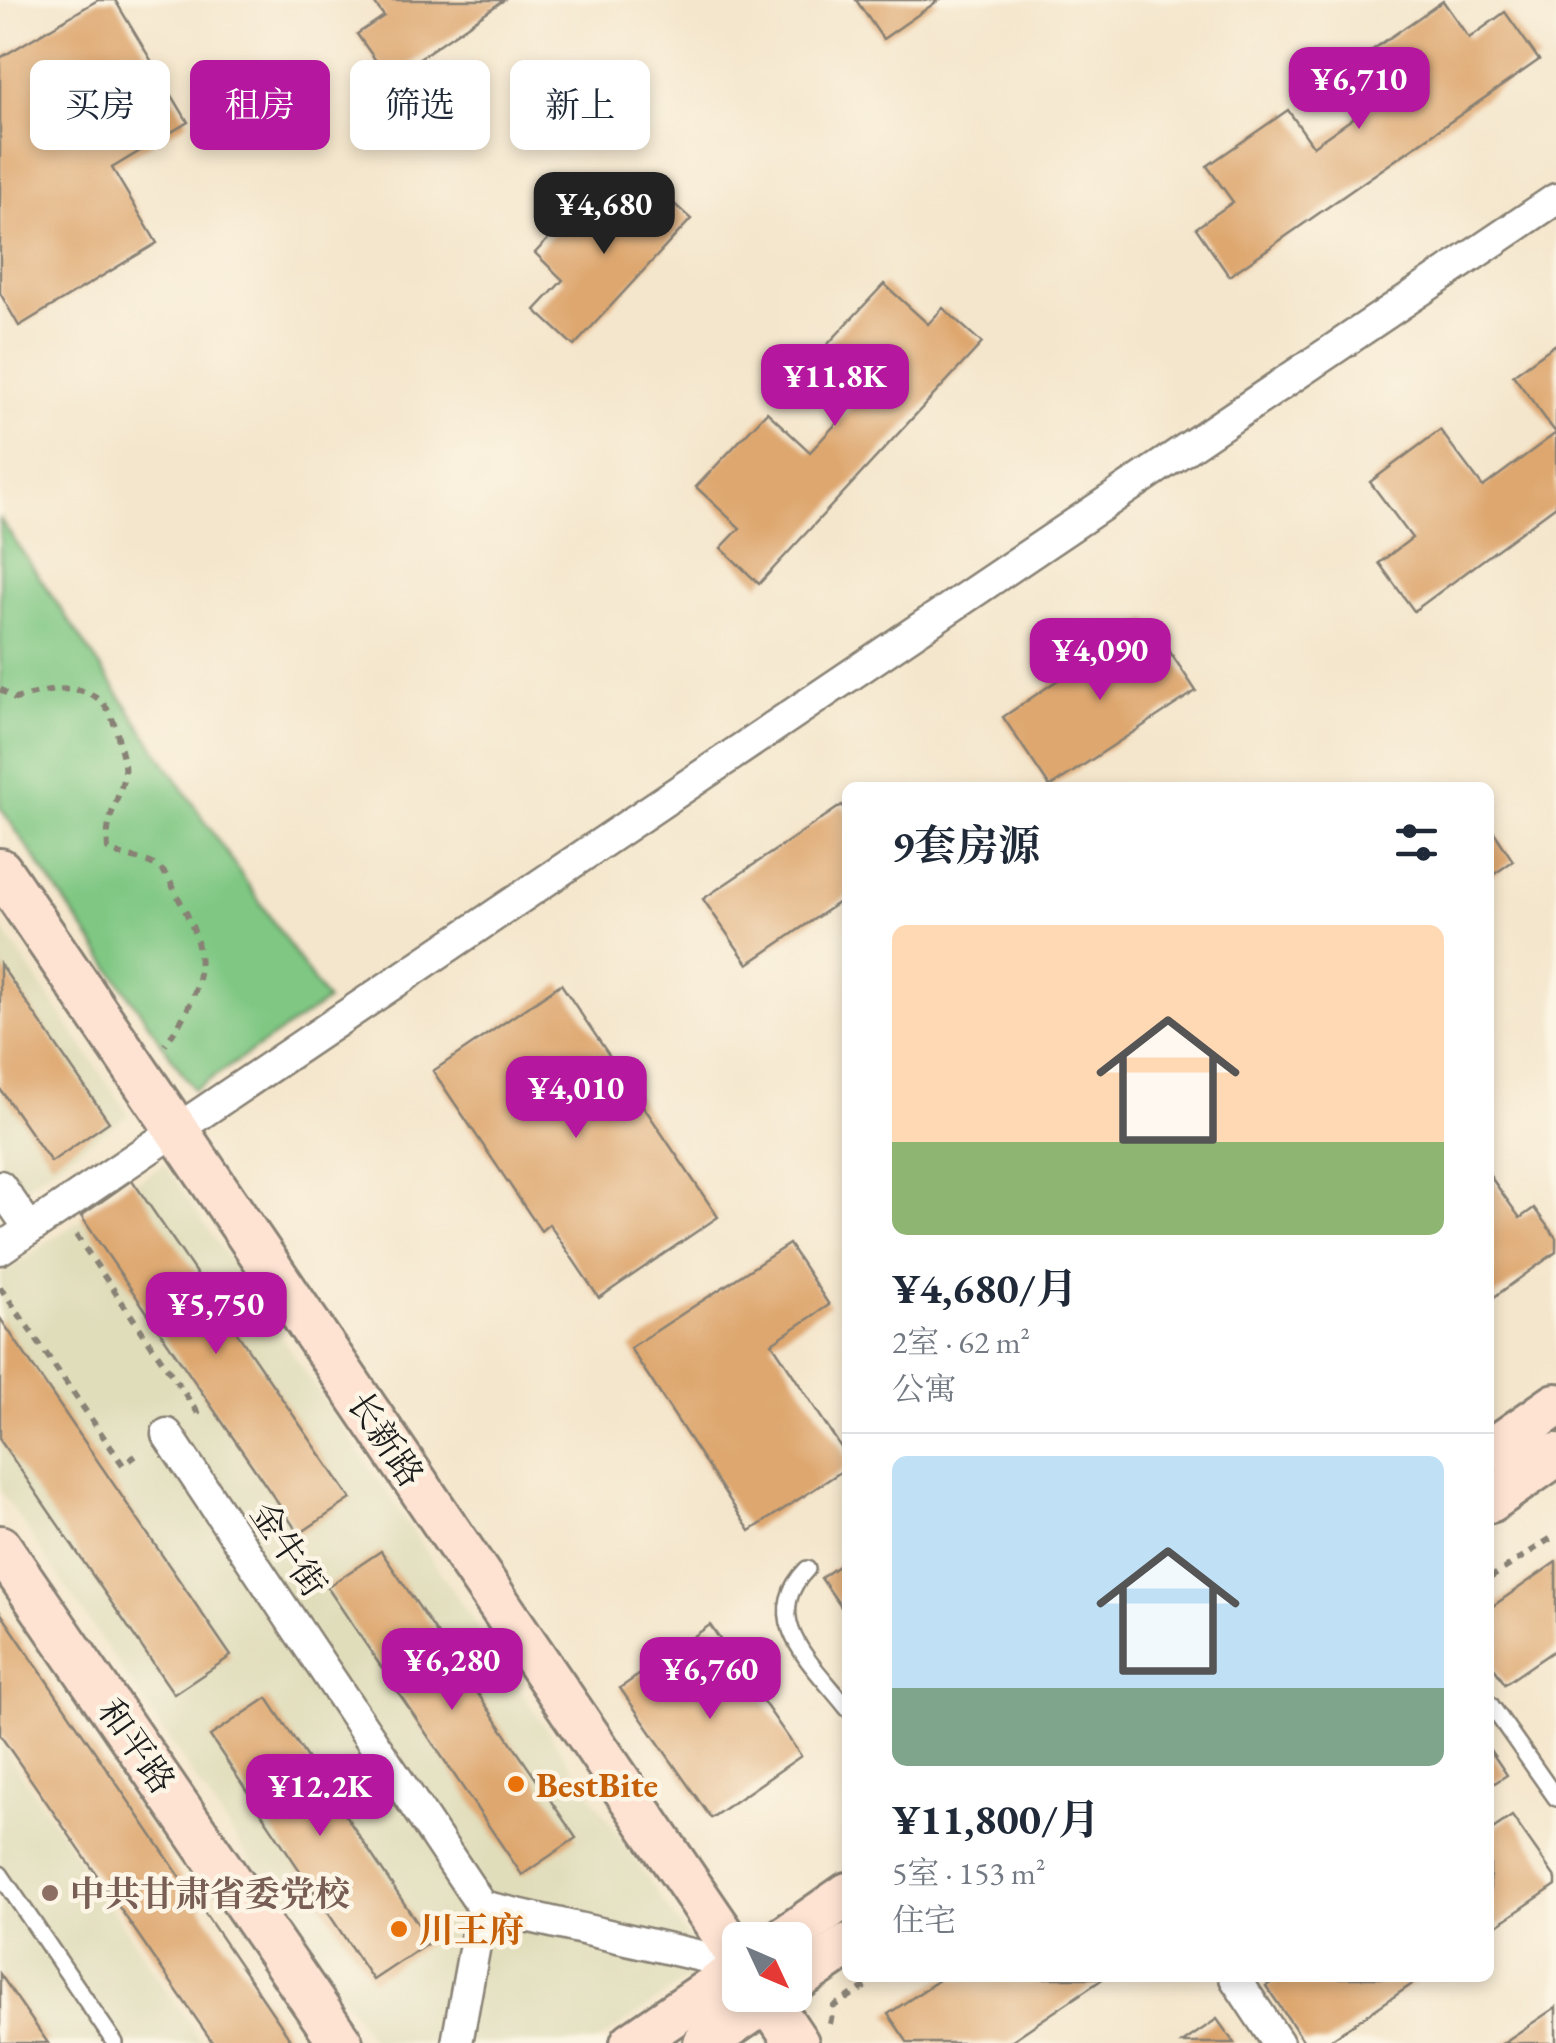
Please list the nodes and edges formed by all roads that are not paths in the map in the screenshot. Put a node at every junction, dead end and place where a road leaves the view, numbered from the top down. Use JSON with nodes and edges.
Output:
{"nodes":[{"id":1,"x":1556,"y":199,"type":"edge"},
{"id":2,"x":0,"y":870,"type":"edge"},
{"id":3,"x":175,"y":1129,"type":"junction"},
{"id":4,"x":0,"y":1186,"type":"edge"},
{"id":5,"x":30,"y":1229,"type":"junction"},
{"id":6,"x":0,"y":1249,"type":"edge"},
{"id":7,"x":1556,"y":1405,"type":"edge"},
{"id":8,"x":167,"y":1434,"type":"road end"},
{"id":9,"x":1494,"y":1448,"type":"edge"},
{"id":10,"x":1556,"y":1455,"type":"edge"},
{"id":11,"x":1494,"y":1498,"type":"edge"},
{"id":12,"x":0,"y":1547,"type":"edge"},
{"id":13,"x":807,"y":1568,"type":"dead end"},
{"id":14,"x":842,"y":1701,"type":"edge"},
{"id":15,"x":1494,"y":1710,"type":"edge"},
{"id":16,"x":1556,"y":1798,"type":"edge"},
{"id":17,"x":0,"y":1874,"type":"edge"},
{"id":18,"x":842,"y":1898,"type":"edge"},
{"id":19,"x":482,"y":1906,"type":"junction"},
{"id":20,"x":808,"y":1922,"type":"edge"},
{"id":21,"x":722,"y":1925,"type":"edge"},
{"id":22,"x":842,"y":1947,"type":"edge"},
{"id":23,"x":812,"y":1959,"type":"edge"},
{"id":24,"x":722,"y":1970,"type":"edge"},
{"id":25,"x":1238,"y":1982,"type":"edge"},
{"id":26,"x":722,"y":1999,"type":"edge"},
{"id":27,"x":733,"y":2012,"type":"edge"},
{"id":28,"x":789,"y":2012,"type":"edge"},
{"id":29,"x":812,"y":2038,"type":"edge"},
{"id":30,"x":115,"y":2043,"type":"edge"},
{"id":31,"x":342,"y":2043,"type":"edge"},
{"id":32,"x":457,"y":2043,"type":"edge"},
{"id":33,"x":632,"y":2043,"type":"edge"},
{"id":34,"x":706,"y":2043,"type":"edge"},
{"id":35,"x":1278,"y":2043,"type":"edge"}],
"edges":[{"from":1,"to":3,"type":"street"},
{"from":2,"to":3,"type":"street","name":"长新路"},
{"from":3,"to":5,"type":"street"},
{"from":3,"to":21,"type":"street","name":"长新路"},
{"from":4,"to":5,"type":"street"},
{"from":5,"to":6,"type":"street"},
{"from":7,"to":9,"type":"street"},
{"from":8,"to":19,"type":"street","name":"金牛街"},
{"from":10,"to":11,"type":"street"},
{"from":12,"to":31,"type":"street","name":"和平路"},
{"from":13,"to":14,"type":"lane"},
{"from":15,"to":16,"type":"lane"},
{"from":17,"to":30,"type":"lane"},
{"from":18,"to":20,"type":"street"},
{"from":19,"to":24,"type":"street"},
{"from":19,"to":32,"type":"street"},
{"from":22,"to":23,"type":"street"},
{"from":25,"to":35,"type":"street"},
{"from":26,"to":33,"type":"street"},
{"from":27,"to":34,"type":"street"},
{"from":28,"to":29,"type":"street","name":"长新路"}]}
